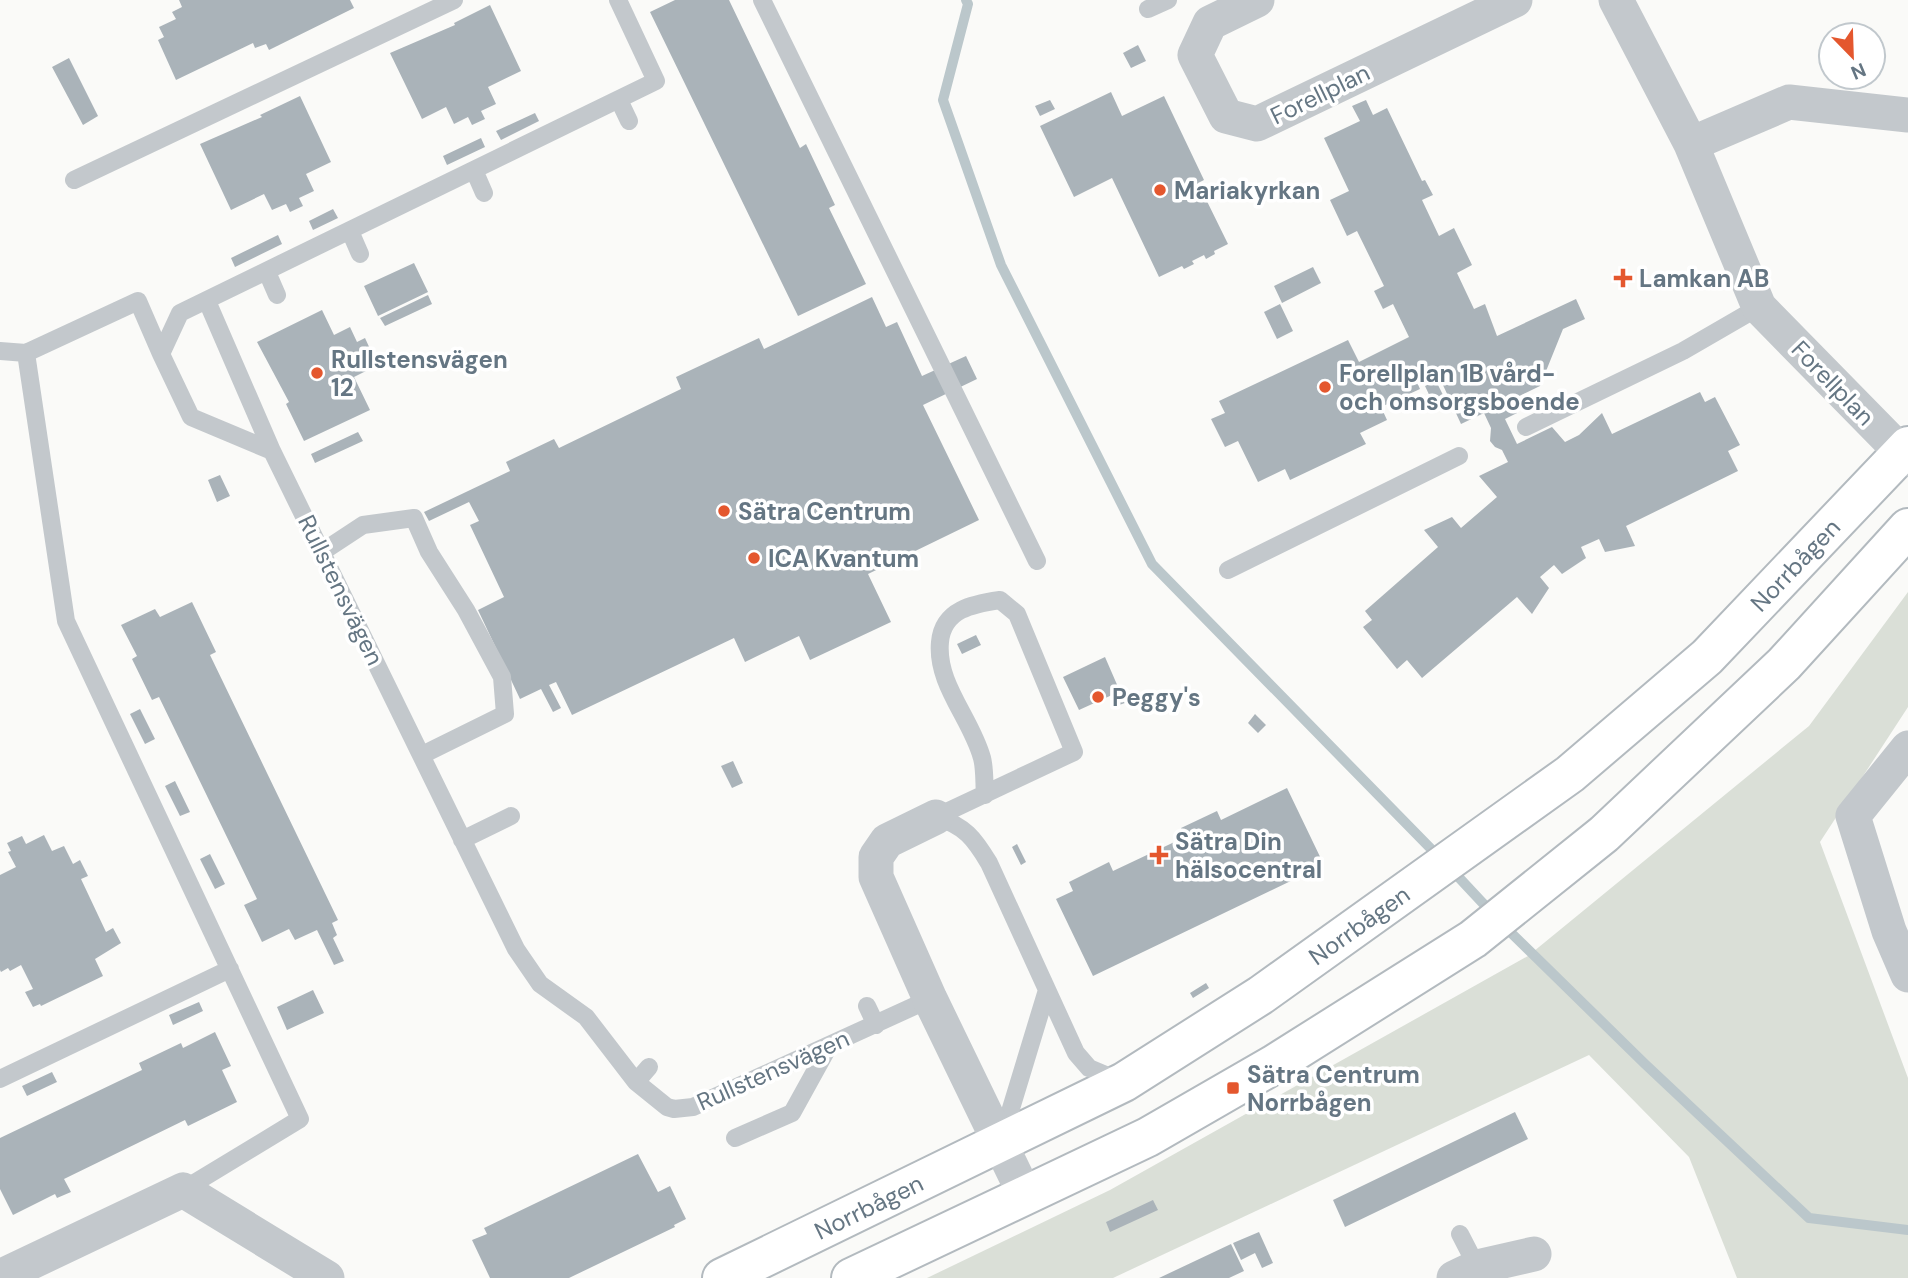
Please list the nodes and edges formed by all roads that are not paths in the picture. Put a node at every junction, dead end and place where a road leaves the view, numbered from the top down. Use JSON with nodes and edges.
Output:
{"nodes":[{"id":1,"x":454,"y":0,"type":"edge"},
{"id":2,"x":618,"y":0,"type":"edge"},
{"id":3,"x":762,"y":0,"type":"edge"},
{"id":4,"x":1167,"y":0,"type":"edge"},
{"id":5,"x":1257,"y":0,"type":"edge"},
{"id":6,"x":1515,"y":0,"type":"edge"},
{"id":7,"x":1616,"y":0,"type":"edge"},
{"id":8,"x":1148,"y":9,"type":"dead end"},
{"id":9,"x":620,"y":100,"type":"junction"},
{"id":10,"x":1908,"y":115,"type":"edge"},
{"id":11,"x":629,"y":121,"type":"dead end"},
{"id":12,"x":1690,"y":144,"type":"junction"},
{"id":13,"x":474,"y":170,"type":"junction"},
{"id":14,"x":74,"y":180,"type":"dead end"},
{"id":15,"x":484,"y":192,"type":"dead end"},
{"id":16,"x":350,"y":231,"type":"junction"},
{"id":17,"x":360,"y":254,"type":"dead end"},
{"id":18,"x":267,"y":272,"type":"junction"},
{"id":19,"x":277,"y":295,"type":"dead end"},
{"id":20,"x":207,"y":301,"type":"junction"},
{"id":21,"x":1759,"y":307,"type":"junction"},
{"id":22,"x":0,"y":351,"type":"edge"},
{"id":23,"x":26,"y":353,"type":"junction"},
{"id":24,"x":161,"y":354,"type":"junction"},
{"id":25,"x":1526,"y":427,"type":"dead end"},
{"id":26,"x":272,"y":451,"type":"junction"},
{"id":27,"x":1906,"y":453,"type":"edge"},
{"id":28,"x":1459,"y":456,"type":"dead end"},
{"id":29,"x":1908,"y":528,"type":"edge"},
{"id":30,"x":322,"y":552,"type":"junction"},
{"id":31,"x":1037,"y":561,"type":"dead end"},
{"id":32,"x":1228,"y":570,"type":"dead end"},
{"id":33,"x":1908,"y":748,"type":"edge"},
{"id":34,"x":422,"y":755,"type":"junction"},
{"id":35,"x":985,"y":795,"type":"junction"},
{"id":36,"x":511,"y":816,"type":"dead end"},
{"id":37,"x":936,"y":817,"type":"junction"},
{"id":38,"x":462,"y":839,"type":"junction"},
{"id":39,"x":230,"y":969,"type":"junction"},
{"id":40,"x":1908,"y":975,"type":"edge"},
{"id":41,"x":1047,"y":990,"type":"junction"},
{"id":42,"x":930,"y":999,"type":"junction"},
{"id":43,"x":867,"y":1006,"type":"dead end"},
{"id":44,"x":876,"y":1025,"type":"junction"},
{"id":45,"x":829,"y":1046,"type":"junction"},
{"id":46,"x":649,"y":1067,"type":"dead end"},
{"id":47,"x":0,"y":1079,"type":"edge"},
{"id":48,"x":636,"y":1082,"type":"junction"},
{"id":49,"x":1124,"y":1082,"type":"junction"},
{"id":50,"x":735,"y":1138,"type":"dead end"},
{"id":51,"x":1000,"y":1144,"type":"junction"},
{"id":52,"x":183,"y":1191,"type":"junction"},
{"id":53,"x":1025,"y":1195,"type":"junction"},
{"id":54,"x":1460,"y":1234,"type":"dead end"},
{"id":55,"x":1534,"y":1254,"type":"dead end"},
{"id":56,"x":1466,"y":1272,"type":"edge"},
{"id":57,"x":0,"y":1277,"type":"edge"},
{"id":58,"x":327,"y":1278,"type":"edge"},
{"id":59,"x":722,"y":1278,"type":"edge"},
{"id":60,"x":852,"y":1278,"type":"edge"}],
"edges":[{"from":1,"to":14,"type":"lane"},
{"from":2,"to":9,"type":"lane"},
{"from":3,"to":31,"type":"lane"},
{"from":4,"to":8,"type":"lane"},
{"from":5,"to":6,"type":"street","name":"Forellplan"},
{"from":7,"to":12,"type":"street","name":"Forellplan"},
{"from":9,"to":11,"type":"lane"},
{"from":9,"to":13,"type":"lane"},
{"from":10,"to":12,"type":"street"},
{"from":12,"to":21,"type":"street","name":"Forellplan"},
{"from":13,"to":15,"type":"lane"},
{"from":13,"to":16,"type":"lane"},
{"from":16,"to":17,"type":"lane"},
{"from":16,"to":18,"type":"lane"},
{"from":18,"to":19,"type":"lane"},
{"from":18,"to":20,"type":"lane"},
{"from":20,"to":24,"type":"lane"},
{"from":20,"to":26,"type":"lane","name":"Rullstensvägen"},
{"from":21,"to":25,"type":"lane"},
{"from":21,"to":27,"type":"street","name":"Forellplan"},
{"from":22,"to":23,"type":"lane"},
{"from":23,"to":24,"type":"lane"},
{"from":23,"to":39,"type":"lane"},
{"from":24,"to":26,"type":"lane"},
{"from":26,"to":30,"type":"lane","name":"Rullstensvägen"},
{"from":27,"to":49,"type":"street","name":"Norrbågen"},
{"from":28,"to":32,"type":"lane"},
{"from":29,"to":53,"type":"street"},
{"from":30,"to":34,"type":"lane","name":"Rullstensvägen"},
{"from":30,"to":34,"type":"lane"},
{"from":33,"to":40,"type":"street"},
{"from":34,"to":38,"type":"lane","name":"Rullstensvägen"},
{"from":35,"to":35,"type":"lane"},
{"from":35,"to":37,"type":"lane"},
{"from":36,"to":38,"type":"lane"},
{"from":37,"to":41,"type":"lane"},
{"from":37,"to":42,"type":"street"},
{"from":38,"to":48,"type":"lane","name":"Rullstensvägen"},
{"from":39,"to":47,"type":"lane"},
{"from":39,"to":52,"type":"lane"},
{"from":41,"to":49,"type":"lane"},
{"from":41,"to":51,"type":"lane"},
{"from":42,"to":44,"type":"lane","name":"Rullstensvägen"},
{"from":42,"to":51,"type":"street"},
{"from":43,"to":44,"type":"lane"},
{"from":44,"to":45,"type":"lane","name":"Rullstensvägen"},
{"from":45,"to":48,"type":"lane","name":"Rullstensvägen"},
{"from":45,"to":50,"type":"lane"},
{"from":46,"to":48,"type":"lane"},
{"from":49,"to":51,"type":"street","name":"Norrbågen"},
{"from":51,"to":53,"type":"street"},
{"from":51,"to":59,"type":"street","name":"Norrbågen"},
{"from":52,"to":57,"type":"street"},
{"from":52,"to":58,"type":"street"},
{"from":53,"to":60,"type":"street"},
{"from":54,"to":56,"type":"lane"},
{"from":55,"to":56,"type":"street"}]}
